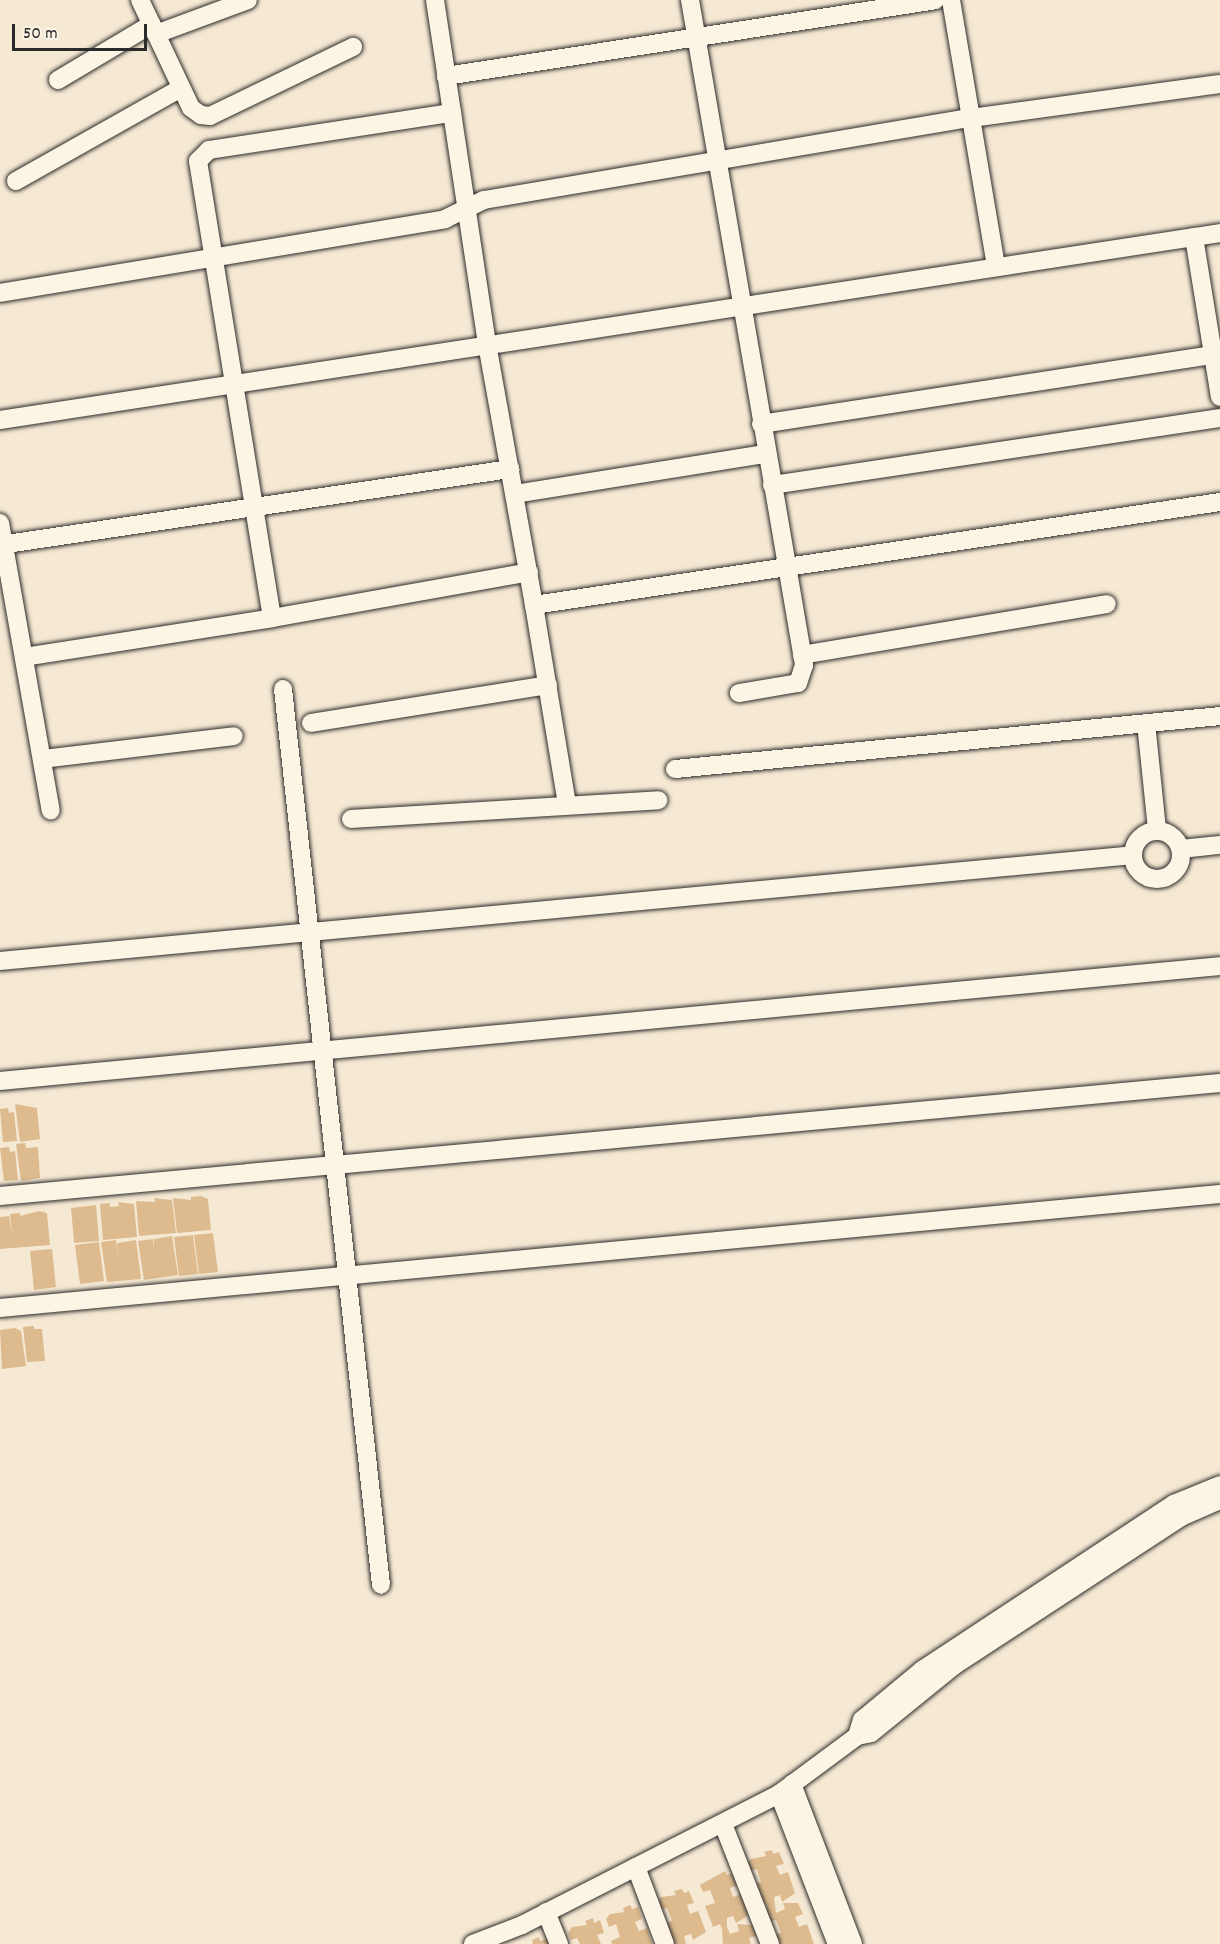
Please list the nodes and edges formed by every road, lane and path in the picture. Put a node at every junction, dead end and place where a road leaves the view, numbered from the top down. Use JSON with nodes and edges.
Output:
{"nodes":[{"id":1,"x":140,"y":0,"type":"edge"},
{"id":2,"x":248,"y":0,"type":"edge"},
{"id":3,"x":435,"y":0,"type":"edge"},
{"id":4,"x":690,"y":0,"type":"edge"},
{"id":5,"x":935,"y":0,"type":"edge"},
{"id":6,"x":951,"y":0,"type":"edge"},
{"id":7,"x":154,"y":29,"type":"junction"},
{"id":8,"x":697,"y":40,"type":"junction"},
{"id":9,"x":353,"y":48,"type":"dead end"},
{"id":10,"x":446,"y":76,"type":"junction"},
{"id":11,"x":57,"y":80,"type":"dead end"},
{"id":12,"x":1220,"y":84,"type":"edge"},
{"id":13,"x":182,"y":88,"type":"junction"},
{"id":14,"x":452,"y":113,"type":"junction"},
{"id":15,"x":971,"y":118,"type":"junction"},
{"id":16,"x":716,"y":160,"type":"junction"},
{"id":17,"x":16,"y":181,"type":"dead end"},
{"id":18,"x":468,"y":208,"type":"junction"},
{"id":19,"x":1220,"y":233,"type":"edge"},
{"id":20,"x":1194,"y":237,"type":"junction"},
{"id":21,"x":214,"y":256,"type":"junction"},
{"id":22,"x":996,"y":266,"type":"junction"},
{"id":23,"x":0,"y":293,"type":"edge"},
{"id":24,"x":740,"y":305,"type":"junction"},
{"id":25,"x":487,"y":344,"type":"junction"},
{"id":26,"x":1213,"y":356,"type":"junction"},
{"id":27,"x":237,"y":383,"type":"junction"},
{"id":28,"x":1220,"y":397,"type":"edge"},
{"id":29,"x":1220,"y":418,"type":"edge"},
{"id":30,"x":0,"y":420,"type":"edge"},
{"id":31,"x":761,"y":424,"type":"junction"},
{"id":32,"x":766,"y":454,"type":"junction"},
{"id":33,"x":510,"y":469,"type":"junction"},
{"id":34,"x":772,"y":485,"type":"junction"},
{"id":35,"x":515,"y":495,"type":"junction"},
{"id":36,"x":1220,"y":502,"type":"edge"},
{"id":37,"x":255,"y":509,"type":"junction"},
{"id":38,"x":0,"y":523,"type":"edge"},
{"id":39,"x":2,"y":545,"type":"edge"},
{"id":40,"x":787,"y":568,"type":"junction"},
{"id":41,"x":529,"y":572,"type":"junction"},
{"id":42,"x":1107,"y":604,"type":"dead end"},
{"id":43,"x":534,"y":605,"type":"junction"},
{"id":44,"x":272,"y":618,"type":"junction"},
{"id":45,"x":802,"y":655,"type":"junction"},
{"id":46,"x":24,"y":657,"type":"junction"},
{"id":47,"x":548,"y":685,"type":"junction"},
{"id":48,"x":282,"y":689,"type":"dead end"},
{"id":49,"x":739,"y":693,"type":"dead end"},
{"id":50,"x":1220,"y":716,"type":"edge"},
{"id":51,"x":311,"y":723,"type":"dead end"},
{"id":52,"x":1146,"y":723,"type":"junction"},
{"id":53,"x":234,"y":736,"type":"dead end"},
{"id":54,"x":42,"y":759,"type":"junction"},
{"id":55,"x":675,"y":769,"type":"dead end"},
{"id":56,"x":658,"y":800,"type":"dead end"},
{"id":57,"x":567,"y":805,"type":"junction"},
{"id":58,"x":51,"y":811,"type":"dead end"},
{"id":59,"x":351,"y":819,"type":"dead end"},
{"id":60,"x":1157,"y":830,"type":"junction"},
{"id":61,"x":1220,"y":845,"type":"edge"},
{"id":62,"x":1181,"y":849,"type":"junction"},
{"id":63,"x":1133,"y":855,"type":"junction"},
{"id":64,"x":311,"y":932,"type":"junction"},
{"id":65,"x":0,"y":961,"type":"edge"},
{"id":66,"x":1220,"y":966,"type":"edge"},
{"id":67,"x":322,"y":1051,"type":"junction"},
{"id":68,"x":0,"y":1081,"type":"edge"},
{"id":69,"x":1220,"y":1083,"type":"edge"},
{"id":70,"x":335,"y":1164,"type":"junction"},
{"id":71,"x":1220,"y":1194,"type":"edge"},
{"id":72,"x":0,"y":1196,"type":"edge"},
{"id":73,"x":347,"y":1275,"type":"junction"},
{"id":74,"x":0,"y":1308,"type":"edge"},
{"id":75,"x":1220,"y":1485,"type":"edge"},
{"id":76,"x":1220,"y":1500,"type":"edge"},
{"id":77,"x":381,"y":1585,"type":"dead end"},
{"id":78,"x":857,"y":1736,"type":"junction"},
{"id":79,"x":785,"y":1789,"type":"junction"},
{"id":80,"x":723,"y":1824,"type":"junction"},
{"id":81,"x":636,"y":1867,"type":"junction"},
{"id":82,"x":546,"y":1912,"type":"junction"},
{"id":83,"x":473,"y":1944,"type":"edge"},
{"id":84,"x":558,"y":1944,"type":"edge"},
{"id":85,"x":665,"y":1944,"type":"edge"},
{"id":86,"x":770,"y":1944,"type":"edge"},
{"id":87,"x":837,"y":1944,"type":"edge"},
{"id":88,"x":854,"y":1944,"type":"edge"}],
"edges":[{"from":1,"to":7,"type":"street"},
{"from":2,"to":7,"type":"street"},
{"from":3,"to":10,"type":"street"},
{"from":4,"to":8,"type":"street"},
{"from":5,"to":8,"type":"street"},
{"from":6,"to":15,"type":"street"},
{"from":7,"to":11,"type":"street"},
{"from":7,"to":13,"type":"street"},
{"from":8,"to":10,"type":"street"},
{"from":8,"to":16,"type":"street"},
{"from":9,"to":13,"type":"street"},
{"from":10,"to":14,"type":"street"},
{"from":12,"to":15,"type":"street"},
{"from":13,"to":17,"type":"street"},
{"from":14,"to":18,"type":"street"},
{"from":14,"to":21,"type":"street"},
{"from":15,"to":16,"type":"street"},
{"from":15,"to":22,"type":"street"},
{"from":16,"to":18,"type":"street"},
{"from":16,"to":24,"type":"street"},
{"from":18,"to":21,"type":"street"},
{"from":18,"to":25,"type":"street"},
{"from":19,"to":20,"type":"street"},
{"from":20,"to":22,"type":"street"},
{"from":20,"to":26,"type":"street"},
{"from":21,"to":23,"type":"street"},
{"from":21,"to":27,"type":"street"},
{"from":22,"to":24,"type":"street"},
{"from":24,"to":25,"type":"street"},
{"from":24,"to":31,"type":"street"},
{"from":25,"to":27,"type":"street"},
{"from":25,"to":33,"type":"street"},
{"from":26,"to":28,"type":"street"},
{"from":26,"to":31,"type":"street"},
{"from":27,"to":30,"type":"street"},
{"from":27,"to":37,"type":"street"},
{"from":29,"to":34,"type":"street"},
{"from":31,"to":32,"type":"street"},
{"from":32,"to":34,"type":"street"},
{"from":32,"to":35,"type":"street"},
{"from":33,"to":35,"type":"street"},
{"from":33,"to":37,"type":"street"},
{"from":34,"to":40,"type":"street"},
{"from":35,"to":41,"type":"street"},
{"from":36,"to":40,"type":"street"},
{"from":37,"to":39,"type":"street"},
{"from":37,"to":44,"type":"street"},
{"from":38,"to":39,"type":"street"},
{"from":39,"to":46,"type":"street"},
{"from":40,"to":43,"type":"street"},
{"from":40,"to":45,"type":"street"},
{"from":41,"to":43,"type":"street"},
{"from":41,"to":44,"type":"street"},
{"from":42,"to":45,"type":"street"},
{"from":43,"to":47,"type":"street"},
{"from":44,"to":46,"type":"street"},
{"from":45,"to":49,"type":"street"},
{"from":46,"to":54,"type":"street"},
{"from":47,"to":51,"type":"street"},
{"from":47,"to":57,"type":"street"},
{"from":48,"to":64,"type":"street"},
{"from":50,"to":52,"type":"street"},
{"from":52,"to":55,"type":"street"},
{"from":52,"to":60,"type":"street"},
{"from":53,"to":54,"type":"street"},
{"from":54,"to":58,"type":"street"},
{"from":56,"to":57,"type":"street"},
{"from":57,"to":59,"type":"street"},
{"from":60,"to":62,"type":"street"},
{"from":60,"to":63,"type":"street"},
{"from":61,"to":62,"type":"street"},
{"from":62,"to":63,"type":"street"},
{"from":63,"to":64,"type":"street"},
{"from":64,"to":65,"type":"street"},
{"from":64,"to":67,"type":"street"},
{"from":66,"to":67,"type":"street"},
{"from":67,"to":68,"type":"street"},
{"from":67,"to":70,"type":"street"},
{"from":69,"to":70,"type":"street"},
{"from":70,"to":72,"type":"street"},
{"from":70,"to":73,"type":"street"},
{"from":71,"to":73,"type":"street"},
{"from":73,"to":74,"type":"street"},
{"from":73,"to":77,"type":"street"},
{"from":75,"to":78,"type":"street"},
{"from":76,"to":78,"type":"street"},
{"from":78,"to":79,"type":"street"},
{"from":79,"to":80,"type":"street"},
{"from":79,"to":87,"type":"street"},
{"from":79,"to":88,"type":"street"},
{"from":80,"to":81,"type":"street"},
{"from":80,"to":86,"type":"street"},
{"from":81,"to":82,"type":"street"},
{"from":81,"to":85,"type":"street"},
{"from":82,"to":83,"type":"street"},
{"from":82,"to":84,"type":"street"}]}
